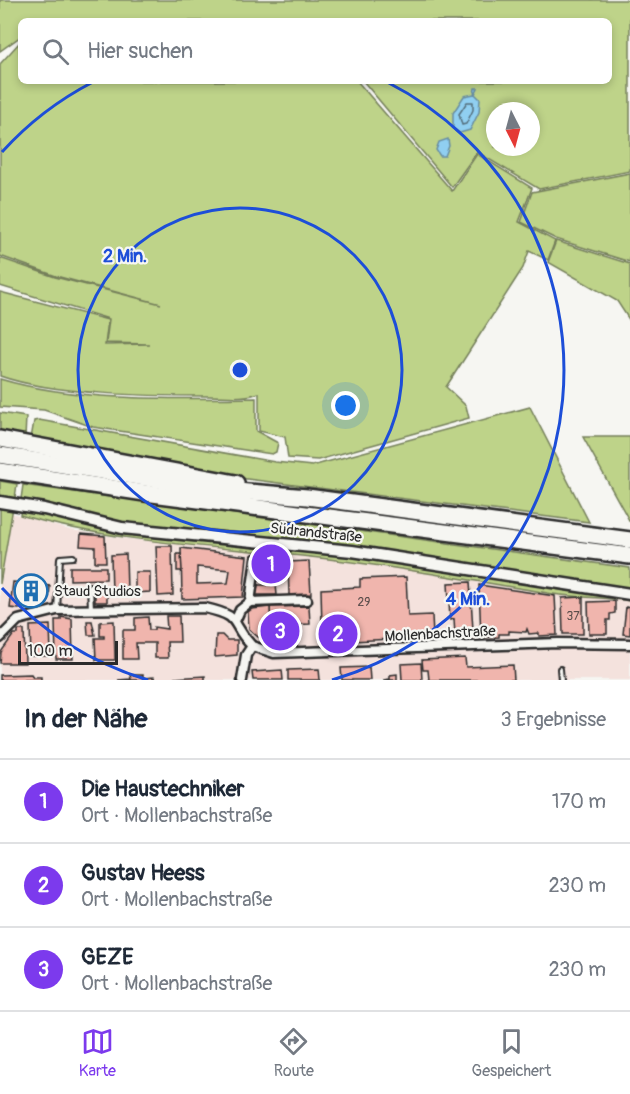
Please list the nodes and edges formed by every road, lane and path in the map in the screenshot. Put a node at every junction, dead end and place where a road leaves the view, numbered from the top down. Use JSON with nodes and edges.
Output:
{"nodes":[{"id":1,"x":0,"y":439,"type":"edge"},
{"id":2,"x":0,"y":455,"type":"edge"},
{"id":3,"x":0,"y":471,"type":"edge"},
{"id":4,"x":282,"y":494,"type":"junction"},
{"id":5,"x":0,"y":502,"type":"edge"},
{"id":6,"x":630,"y":540,"type":"edge"},
{"id":7,"x":630,"y":556,"type":"edge"},
{"id":8,"x":73,"y":557,"type":"dead end"},
{"id":9,"x":256,"y":559,"type":"dead end"},
{"id":10,"x":90,"y":586,"type":"dead end"},
{"id":11,"x":630,"y":594,"type":"edge"},
{"id":12,"x":307,"y":600,"type":"dead end"},
{"id":13,"x":250,"y":602,"type":"junction"},
{"id":14,"x":57,"y":610,"type":"junction"},
{"id":15,"x":91,"y":610,"type":"junction"},
{"id":16,"x":236,"y":619,"type":"junction"},
{"id":17,"x":0,"y":638,"type":"edge"},
{"id":18,"x":630,"y":644,"type":"edge"},
{"id":19,"x":252,"y":646,"type":"junction"},
{"id":20,"x":560,"y":669,"type":"dead end"},
{"id":21,"x":242,"y":680,"type":"edge"},
{"id":22,"x":561,"y":680,"type":"edge"}],
"edges":[{"from":1,"to":4,"type":"highway"},
{"from":2,"to":4,"type":"highway"},
{"from":3,"to":7,"type":"highway"},
{"from":4,"to":6,"type":"highway"},
{"from":5,"to":11,"type":"main road","name":"Südrandstraße"},
{"from":8,"to":14,"type":"lane"},
{"from":9,"to":13,"type":"street"},
{"from":10,"to":15,"type":"lane"},
{"from":12,"to":13,"type":"street"},
{"from":13,"to":16,"type":"street"},
{"from":14,"to":15,"type":"street"},
{"from":14,"to":17,"type":"street"},
{"from":15,"to":16,"type":"street"},
{"from":16,"to":19,"type":"street"},
{"from":18,"to":19,"type":"street","name":"Mollenbachstraße"},
{"from":19,"to":21,"type":"street"},
{"from":20,"to":22,"type":"lane"}]}
